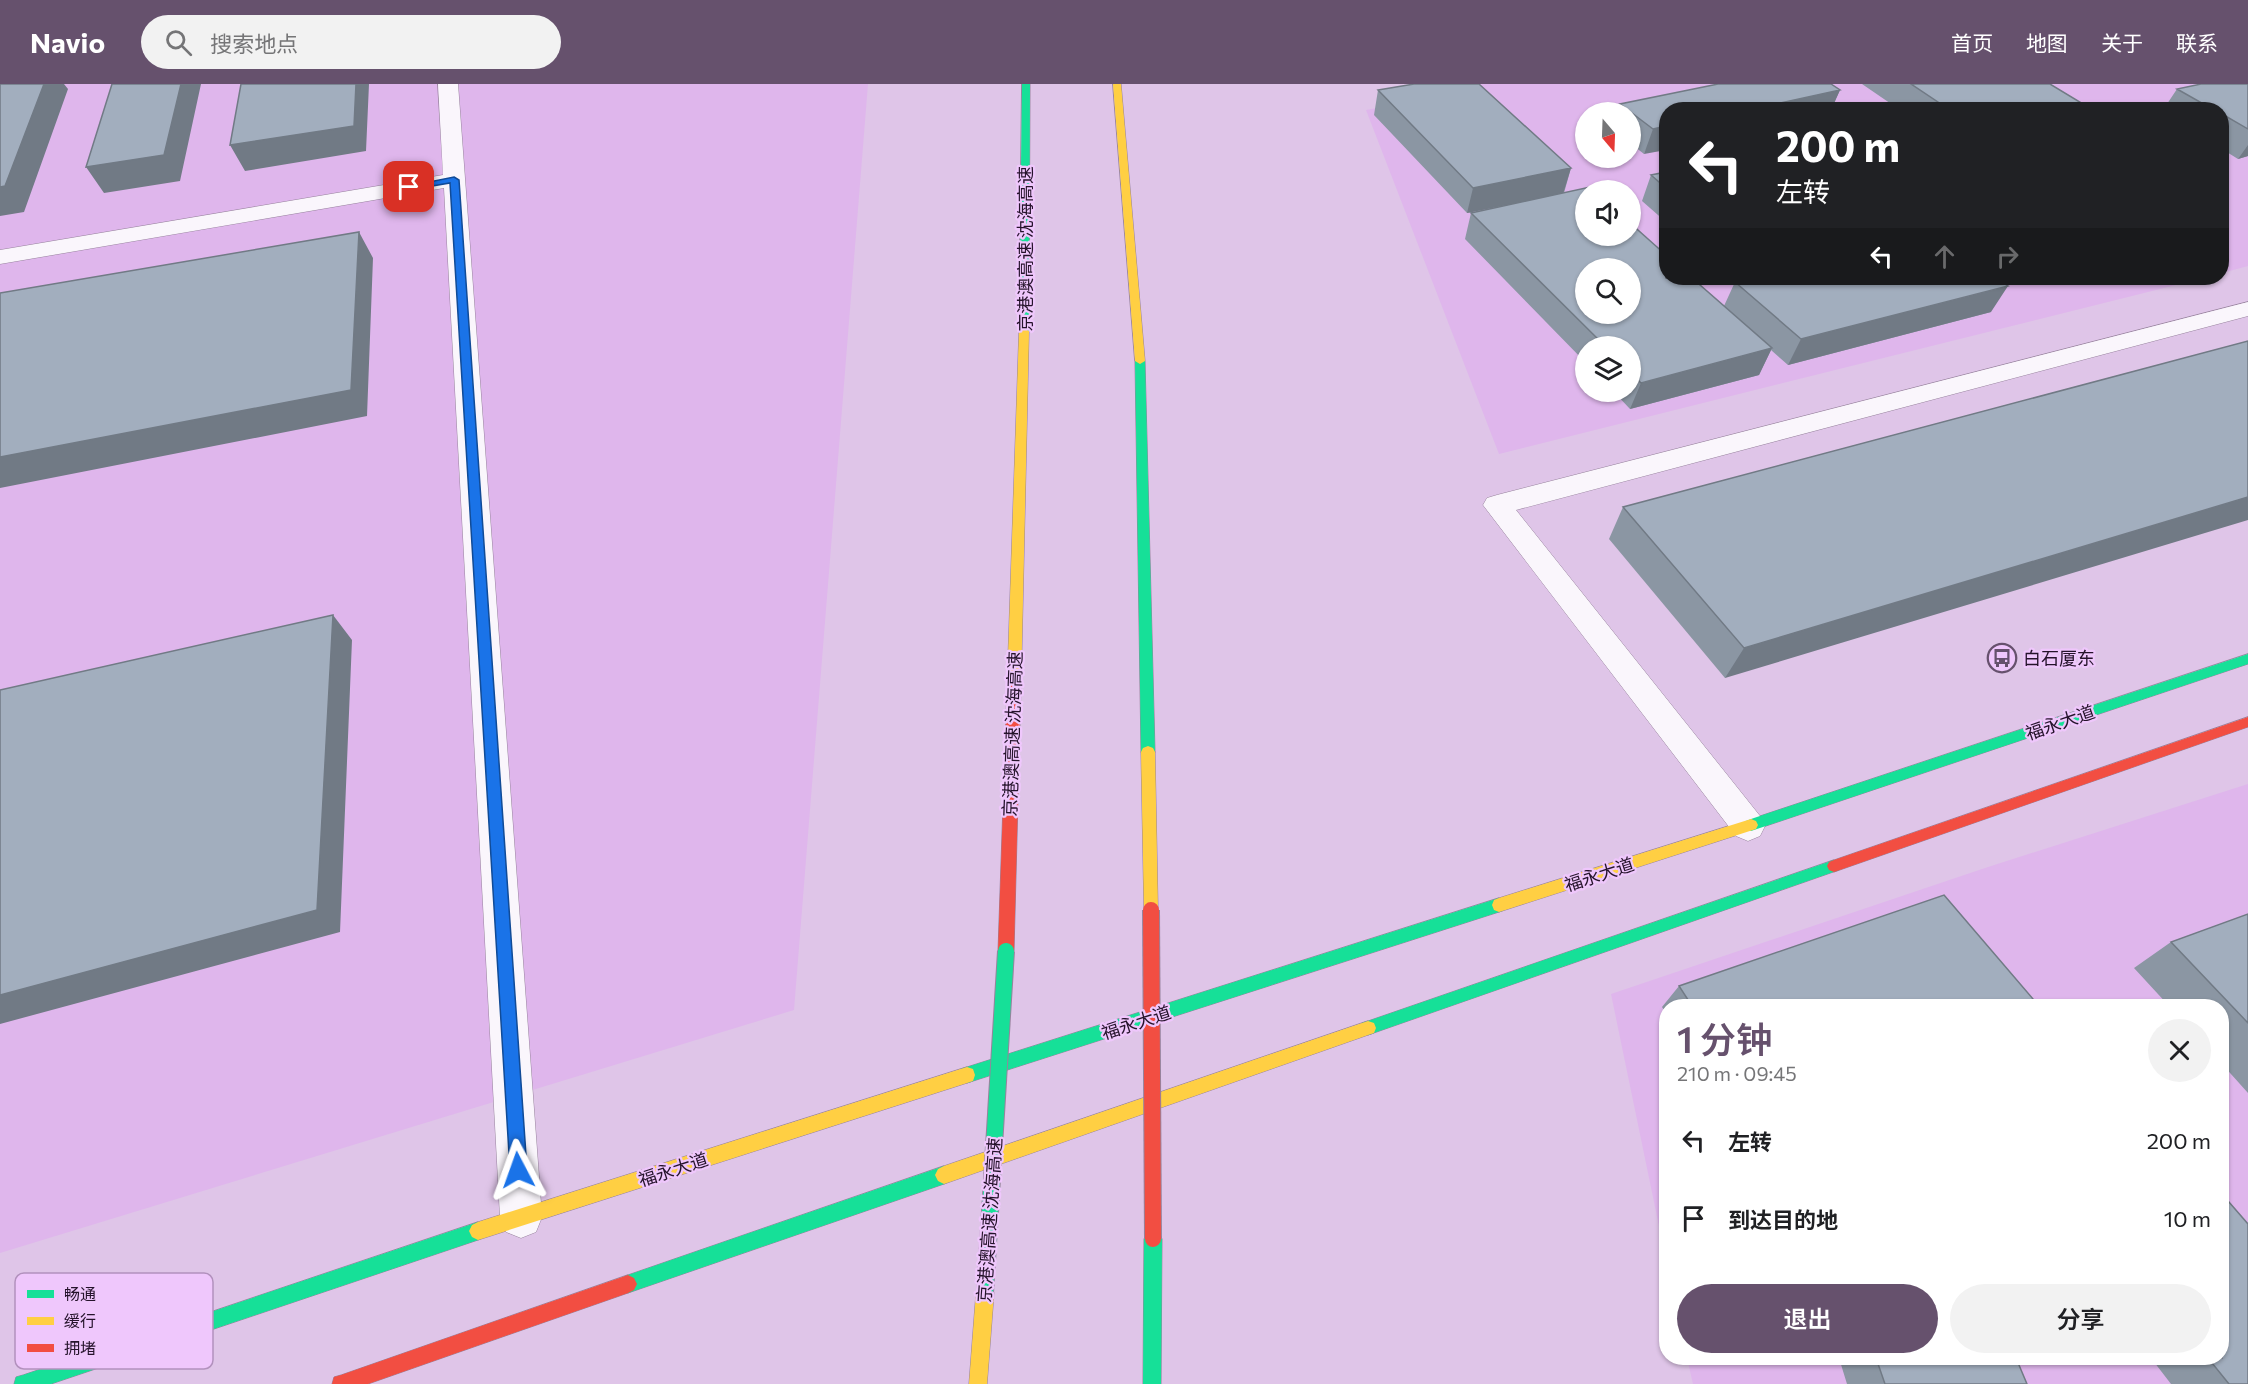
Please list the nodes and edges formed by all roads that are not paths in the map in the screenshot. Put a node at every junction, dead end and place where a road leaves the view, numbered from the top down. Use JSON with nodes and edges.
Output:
{"nodes":[{"id":1,"x":448,"y":84,"type":"edge"},
{"id":2,"x":1026,"y":84,"type":"edge"},
{"id":3,"x":1118,"y":84,"type":"edge"},
{"id":4,"x":454,"y":180,"type":"junction"},
{"id":5,"x":0,"y":257,"type":"edge"},
{"id":6,"x":2248,"y":309,"type":"edge"},
{"id":7,"x":2248,"y":659,"type":"edge"},
{"id":8,"x":2248,"y":722,"type":"edge"},
{"id":9,"x":1748,"y":826,"type":"junction"},
{"id":10,"x":522,"y":1217,"type":"junction"},
{"id":11,"x":213,"y":1320,"type":"edge"},
{"id":12,"x":68,"y":1369,"type":"edge"},
{"id":13,"x":23,"y":1384,"type":"edge"},
{"id":14,"x":341,"y":1384,"type":"edge"},
{"id":15,"x":978,"y":1384,"type":"edge"},
{"id":16,"x":1152,"y":1384,"type":"edge"}],
"edges":[{"from":1,"to":4,"type":"street"},
{"from":2,"to":15,"type":"main road","name":"京港澳高速 沈海高速","bridge":true},
{"from":3,"to":16,"type":"main road","bridge":true},
{"from":4,"to":5,"type":"street"},
{"from":4,"to":10,"type":"street"},
{"from":6,"to":9,"type":"street"},
{"from":7,"to":9,"type":"main road","name":"福永大道"},
{"from":8,"to":14,"type":"main road"},
{"from":9,"to":10,"type":"main road","name":"福永大道"},
{"from":10,"to":11,"type":"main road","name":"福永大道"},
{"from":12,"to":13,"type":"main road","name":"福永大道"}]}
